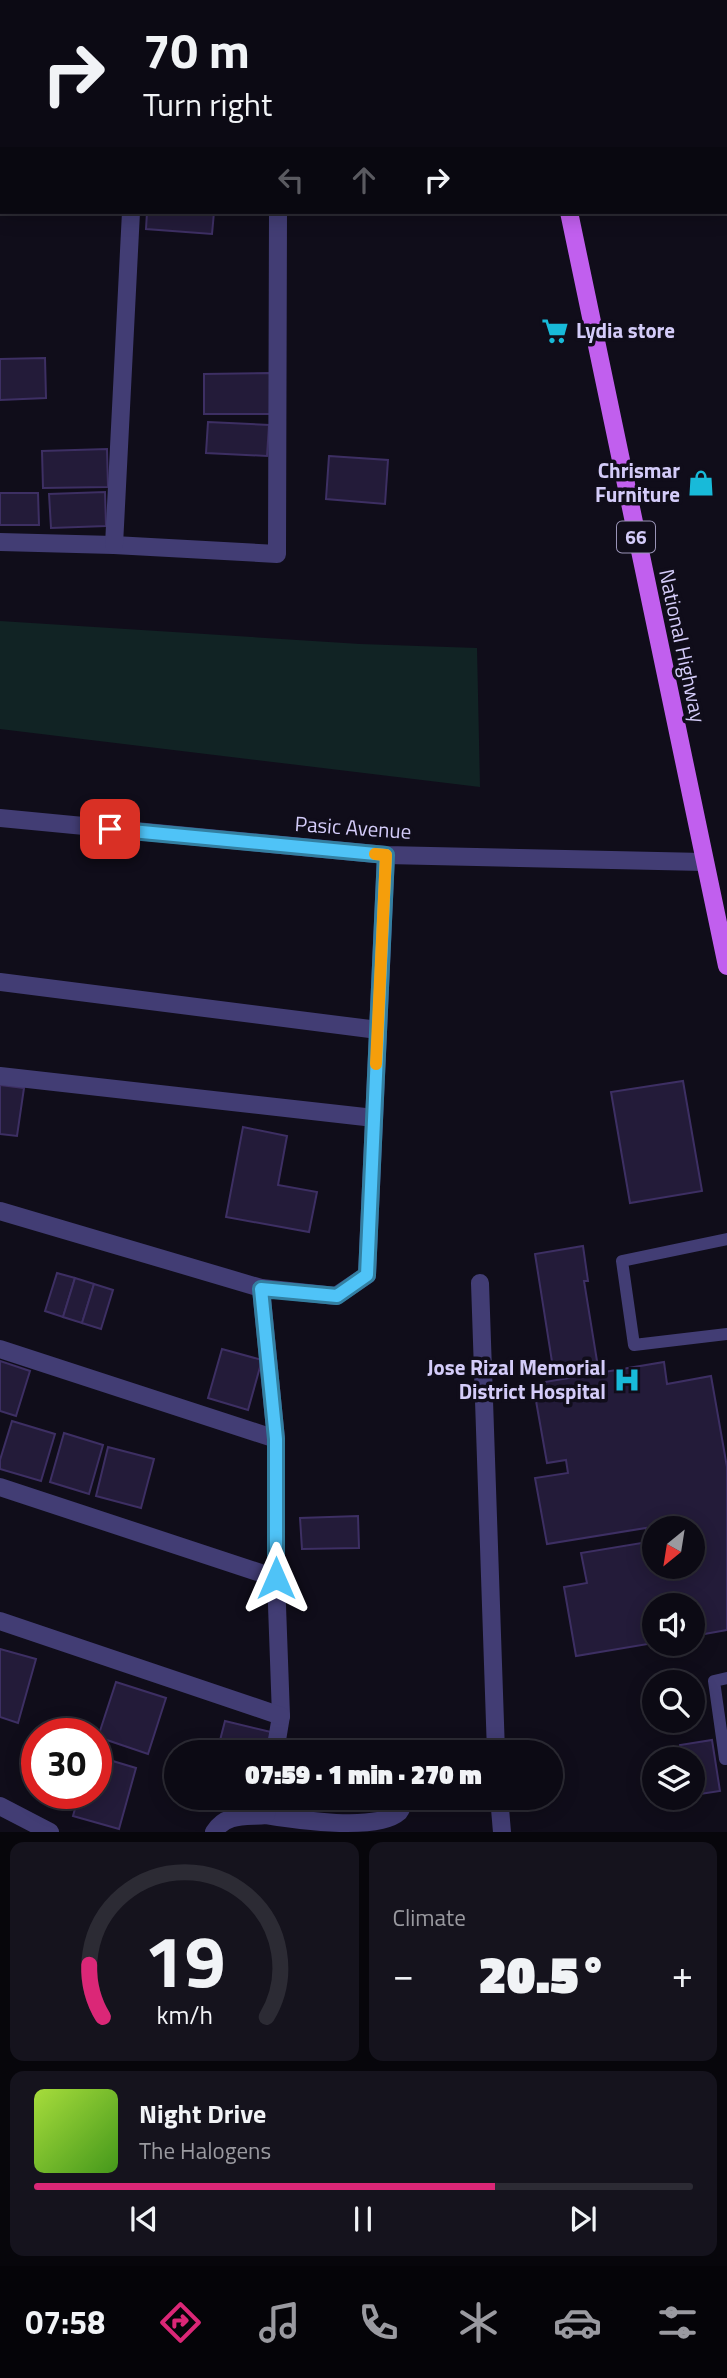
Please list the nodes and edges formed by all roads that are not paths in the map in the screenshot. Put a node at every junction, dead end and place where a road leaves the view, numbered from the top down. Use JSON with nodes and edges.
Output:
{"nodes":[{"id":1,"x":131,"y":214,"type":"edge"},
{"id":2,"x":278,"y":214,"type":"edge"},
{"id":3,"x":569,"y":214,"type":"edge"},
{"id":4,"x":0,"y":542,"type":"edge"},
{"id":5,"x":114,"y":545,"type":"junction"},
{"id":6,"x":0,"y":818,"type":"edge"},
{"id":7,"x":386,"y":855,"type":"junction"},
{"id":8,"x":704,"y":862,"type":"junction"},
{"id":9,"x":727,"y":965,"type":"edge"},
{"id":10,"x":0,"y":982,"type":"edge"},
{"id":11,"x":378,"y":1030,"type":"junction"},
{"id":12,"x":0,"y":1076,"type":"edge"},
{"id":13,"x":374,"y":1118,"type":"junction"},
{"id":14,"x":0,"y":1211,"type":"edge"},
{"id":15,"x":727,"y":1239,"type":"edge"},
{"id":16,"x":480,"y":1283,"type":"dead end"},
{"id":17,"x":261,"y":1289,"type":"junction"},
{"id":18,"x":727,"y":1335,"type":"edge"},
{"id":19,"x":0,"y":1349,"type":"edge"},
{"id":20,"x":276,"y":1439,"type":"junction"},
{"id":21,"x":0,"y":1487,"type":"edge"},
{"id":22,"x":276,"y":1578,"type":"junction"},
{"id":23,"x":0,"y":1620,"type":"edge"},
{"id":24,"x":727,"y":1678,"type":"edge"},
{"id":25,"x":281,"y":1716,"type":"junction"},
{"id":26,"x":277,"y":1740,"type":"edge"},
{"id":27,"x":496,"y":1740,"type":"edge"},
{"id":28,"x":727,"y":1759,"type":"edge"},
{"id":29,"x":0,"y":1806,"type":"edge"},
{"id":30,"x":254,"y":1810,"type":"edge"},
{"id":31,"x":281,"y":1810,"type":"edge"},
{"id":32,"x":399,"y":1810,"type":"edge"},
{"id":33,"x":500,"y":1810,"type":"edge"},
{"id":34,"x":50,"y":1832,"type":"edge"},
{"id":35,"x":214,"y":1832,"type":"edge"},
{"id":36,"x":502,"y":1832,"type":"edge"}],
"edges":[{"from":1,"to":5,"type":"street"},
{"from":2,"to":5,"type":"street"},
{"from":3,"to":8,"type":"main road","name":"National Highway","number":"66"},
{"from":4,"to":5,"type":"street"},
{"from":6,"to":7,"type":"street","name":"Pasic Avenue"},
{"from":7,"to":8,"type":"street","name":"Pasic Avenue"},
{"from":7,"to":11,"type":"street"},
{"from":8,"to":9,"type":"main road","name":"National Highway","number":"66"},
{"from":10,"to":11,"type":"street"},
{"from":11,"to":13,"type":"street"},
{"from":12,"to":13,"type":"street"},
{"from":13,"to":17,"type":"street"},
{"from":14,"to":17,"type":"street"},
{"from":15,"to":18,"type":"lane"},
{"from":16,"to":27,"type":"street"},
{"from":17,"to":20,"type":"street"},
{"from":19,"to":20,"type":"street"},
{"from":20,"to":22,"type":"street"},
{"from":21,"to":22,"type":"street"},
{"from":22,"to":25,"type":"street"},
{"from":23,"to":25,"type":"street"},
{"from":24,"to":28,"type":"lane"},
{"from":25,"to":26,"type":"street"},
{"from":29,"to":34,"type":"street"},
{"from":30,"to":35,"type":"street"},
{"from":31,"to":32,"type":"street"},
{"from":33,"to":36,"type":"street"}]}
